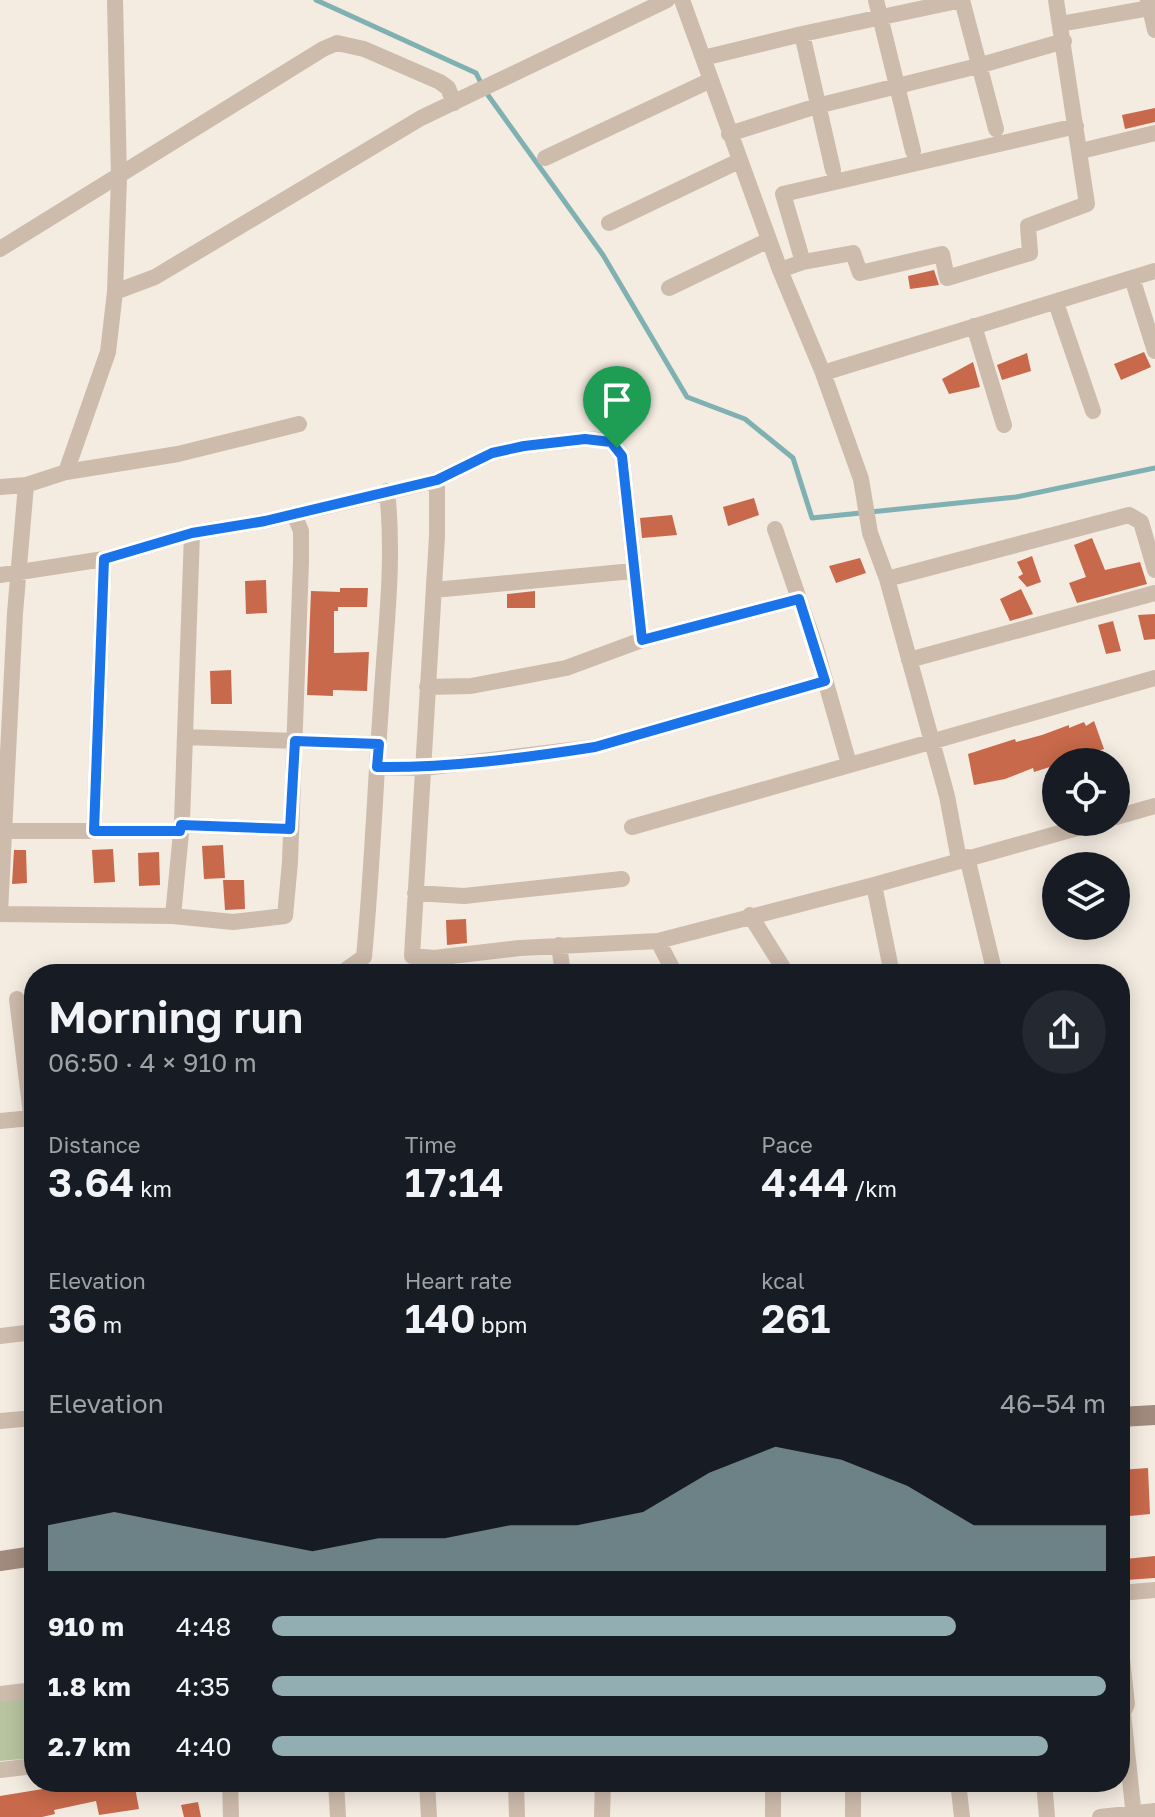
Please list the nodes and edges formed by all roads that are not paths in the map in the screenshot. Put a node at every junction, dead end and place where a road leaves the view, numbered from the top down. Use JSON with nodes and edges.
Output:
{"nodes":[{"id":1,"x":115,"y":0,"type":"edge"},
{"id":2,"x":667,"y":0,"type":"edge"},
{"id":3,"x":682,"y":0,"type":"edge"},
{"id":4,"x":876,"y":0,"type":"edge"},
{"id":5,"x":962,"y":0,"type":"edge"},
{"id":6,"x":1056,"y":0,"type":"edge"},
{"id":7,"x":1151,"y":5,"type":"edge"},
{"id":8,"x":880,"y":18,"type":"junction"},
{"id":9,"x":1060,"y":24,"type":"junction"},
{"id":10,"x":1155,"y":30,"type":"edge"},
{"id":11,"x":802,"y":34,"type":"junction"},
{"id":12,"x":1064,"y":41,"type":"junction"},
{"id":13,"x":703,"y":58,"type":"junction"},
{"id":14,"x":978,"y":66,"type":"junction"},
{"id":15,"x":711,"y":80,"type":"junction"},
{"id":16,"x":898,"y":86,"type":"junction"},
{"id":17,"x":454,"y":103,"type":"junction"},
{"id":18,"x":817,"y":106,"type":"junction"},
{"id":19,"x":1076,"y":126,"type":"junction"},
{"id":20,"x":996,"y":129,"type":"dead end"},
{"id":21,"x":1155,"y":133,"type":"edge"},
{"id":22,"x":729,"y":134,"type":"junction"},
{"id":23,"x":913,"y":151,"type":"dead end"},
{"id":24,"x":1081,"y":151,"type":"junction"},
{"id":25,"x":545,"y":158,"type":"dead end"},
{"id":26,"x":739,"y":161,"type":"junction"},
{"id":27,"x":833,"y":170,"type":"dead end"},
{"id":28,"x":119,"y":173,"type":"junction"},
{"id":29,"x":609,"y":223,"type":"dead end"},
{"id":30,"x":769,"y":240,"type":"junction"},
{"id":31,"x":0,"y":249,"type":"edge"},
{"id":32,"x":803,"y":262,"type":"junction"},
{"id":33,"x":780,"y":270,"type":"junction"},
{"id":34,"x":1155,"y":271,"type":"edge"},
{"id":35,"x":1132,"y":278,"type":"junction"},
{"id":36,"x":669,"y":288,"type":"dead end"},
{"id":37,"x":115,"y":292,"type":"junction"},
{"id":38,"x":1056,"y":303,"type":"junction"},
{"id":39,"x":974,"y":326,"type":"junction"},
{"id":40,"x":1155,"y":351,"type":"edge"},
{"id":41,"x":823,"y":373,"type":"junction"},
{"id":42,"x":1093,"y":411,"type":"dead end"},
{"id":43,"x":299,"y":424,"type":"dead end"},
{"id":44,"x":1004,"y":425,"type":"dead end"},
{"id":45,"x":66,"y":472,"type":"junction"},
{"id":46,"x":437,"y":480,"type":"junction"},
{"id":47,"x":26,"y":485,"type":"junction"},
{"id":48,"x":0,"y":487,"type":"edge"},
{"id":49,"x":387,"y":491,"type":"junction"},
{"id":50,"x":294,"y":514,"type":"junction"},
{"id":51,"x":775,"y":529,"type":"dead end"},
{"id":52,"x":192,"y":533,"type":"junction"},
{"id":53,"x":104,"y":559,"type":"junction"},
{"id":54,"x":1155,"y":570,"type":"edge"},
{"id":55,"x":633,"y":571,"type":"junction"},
{"id":56,"x":18,"y":574,"type":"junction"},
{"id":57,"x":0,"y":575,"type":"edge"},
{"id":58,"x":887,"y":579,"type":"junction"},
{"id":59,"x":434,"y":590,"type":"junction"},
{"id":60,"x":1155,"y":593,"type":"edge"},
{"id":61,"x":799,"y":599,"type":"junction"},
{"id":62,"x":642,"y":640,"type":"junction"},
{"id":63,"x":909,"y":660,"type":"junction"},
{"id":64,"x":1155,"y":678,"type":"edge"},
{"id":65,"x":825,"y":681,"type":"junction"},
{"id":66,"x":427,"y":687,"type":"junction"},
{"id":67,"x":185,"y":737,"type":"junction"},
{"id":68,"x":295,"y":741,"type":"junction"},
{"id":69,"x":931,"y":743,"type":"junction"},
{"id":70,"x":379,"y":744,"type":"junction"},
{"id":71,"x":849,"y":764,"type":"junction"},
{"id":72,"x":377,"y":767,"type":"junction"},
{"id":73,"x":424,"y":768,"type":"junction"},
{"id":74,"x":1155,"y":806,"type":"edge"},
{"id":75,"x":1130,"y":813,"type":"edge"},
{"id":76,"x":632,"y":827,"type":"dead end"},
{"id":77,"x":181,"y":828,"type":"junction"},
{"id":78,"x":290,"y":829,"type":"junction"},
{"id":79,"x":4,"y":831,"type":"junction"},
{"id":80,"x":94,"y":831,"type":"junction"},
{"id":81,"x":1046,"y":836,"type":"edge"},
{"id":82,"x":963,"y":858,"type":"junction"},
{"id":83,"x":622,"y":879,"type":"dead end"},
{"id":84,"x":874,"y":885,"type":"junction"},
{"id":85,"x":415,"y":893,"type":"junction"},
{"id":86,"x":0,"y":914,"type":"edge"},
{"id":87,"x":750,"y":915,"type":"junction"},
{"id":88,"x":173,"y":916,"type":"junction"},
{"id":89,"x":658,"y":941,"type":"junction"},
{"id":90,"x":559,"y":945,"type":"junction"},
{"id":91,"x":354,"y":964,"type":"edge"},
{"id":92,"x":562,"y":964,"type":"edge"},
{"id":93,"x":670,"y":964,"type":"edge"},
{"id":94,"x":781,"y":964,"type":"edge"},
{"id":95,"x":890,"y":964,"type":"edge"},
{"id":96,"x":992,"y":964,"type":"edge"},
{"id":97,"x":17,"y":999,"type":"dead end"},
{"id":98,"x":24,"y":1058,"type":"edge"},
{"id":99,"x":24,"y":1119,"type":"edge"},
{"id":100,"x":0,"y":1121,"type":"edge"},
{"id":101,"x":24,"y":1333,"type":"edge"},
{"id":102,"x":0,"y":1336,"type":"edge"},
{"id":103,"x":1155,"y":1415,"type":"edge"},
{"id":104,"x":1130,"y":1416,"type":"edge"},
{"id":105,"x":24,"y":1419,"type":"edge"},
{"id":106,"x":0,"y":1421,"type":"edge"},
{"id":107,"x":24,"y":1557,"type":"edge"},
{"id":108,"x":0,"y":1561,"type":"edge"},
{"id":109,"x":1155,"y":1590,"type":"edge"},
{"id":110,"x":1130,"y":1592,"type":"edge"},
{"id":111,"x":24,"y":1691,"type":"edge"},
{"id":112,"x":0,"y":1694,"type":"edge"},
{"id":113,"x":24,"y":1767,"type":"edge"},
{"id":114,"x":0,"y":1770,"type":"edge"},
{"id":115,"x":1130,"y":1778,"type":"edge"},
{"id":116,"x":230,"y":1792,"type":"edge"},
{"id":117,"x":337,"y":1792,"type":"edge"},
{"id":118,"x":428,"y":1792,"type":"edge"},
{"id":119,"x":516,"y":1792,"type":"edge"},
{"id":120,"x":603,"y":1792,"type":"edge"},
{"id":121,"x":773,"y":1792,"type":"edge"},
{"id":122,"x":853,"y":1792,"type":"edge"},
{"id":123,"x":959,"y":1792,"type":"edge"},
{"id":124,"x":1045,"y":1792,"type":"edge"},
{"id":125,"x":1155,"y":1811,"type":"edge"},
{"id":126,"x":1134,"y":1815,"type":"edge"},
{"id":127,"x":231,"y":1817,"type":"edge"},
{"id":128,"x":338,"y":1817,"type":"edge"},
{"id":129,"x":429,"y":1817,"type":"edge"},
{"id":130,"x":517,"y":1817,"type":"edge"},
{"id":131,"x":602,"y":1817,"type":"edge"},
{"id":132,"x":773,"y":1817,"type":"edge"},
{"id":133,"x":853,"y":1817,"type":"edge"},
{"id":134,"x":962,"y":1817,"type":"edge"},
{"id":135,"x":1047,"y":1817,"type":"edge"},
{"id":136,"x":1100,"y":1817,"type":"edge"}],
"edges":[{"from":1,"to":28,"type":"street"},
{"from":2,"to":17,"type":"street"},
{"from":3,"to":13,"type":"street"},
{"from":4,"to":8,"type":"street"},
{"from":5,"to":8,"type":"street"},
{"from":5,"to":14,"type":"street"},
{"from":6,"to":9,"type":"street"},
{"from":7,"to":9,"type":"street"},
{"from":7,"to":10,"type":"street"},
{"from":8,"to":11,"type":"street"},
{"from":8,"to":16,"type":"street"},
{"from":9,"to":12,"type":"street"},
{"from":11,"to":13,"type":"street"},
{"from":11,"to":18,"type":"street"},
{"from":12,"to":14,"type":"street"},
{"from":12,"to":19,"type":"street"},
{"from":13,"to":15,"type":"street"},
{"from":14,"to":16,"type":"street"},
{"from":14,"to":20,"type":"street"},
{"from":15,"to":22,"type":"street"},
{"from":15,"to":25,"type":"street"},
{"from":16,"to":18,"type":"street"},
{"from":16,"to":23,"type":"street"},
{"from":17,"to":28,"type":"street"},
{"from":17,"to":37,"type":"street"},
{"from":18,"to":22,"type":"street"},
{"from":18,"to":27,"type":"street"},
{"from":19,"to":24,"type":"street"},
{"from":19,"to":32,"type":"street"},
{"from":21,"to":24,"type":"street"},
{"from":22,"to":26,"type":"street"},
{"from":24,"to":32,"type":"street"},
{"from":26,"to":29,"type":"street"},
{"from":26,"to":30,"type":"street"},
{"from":28,"to":31,"type":"street"},
{"from":28,"to":37,"type":"street"},
{"from":30,"to":33,"type":"street"},
{"from":30,"to":36,"type":"street"},
{"from":32,"to":33,"type":"street"},
{"from":33,"to":41,"type":"street"},
{"from":34,"to":35,"type":"street"},
{"from":35,"to":38,"type":"street"},
{"from":35,"to":40,"type":"street"},
{"from":37,"to":45,"type":"street"},
{"from":38,"to":39,"type":"street"},
{"from":38,"to":42,"type":"street"},
{"from":39,"to":41,"type":"street"},
{"from":39,"to":44,"type":"street"},
{"from":41,"to":58,"type":"street"},
{"from":43,"to":45,"type":"street"},
{"from":45,"to":47,"type":"street"},
{"from":46,"to":49,"type":"street"},
{"from":46,"to":55,"type":"street"},
{"from":46,"to":59,"type":"street"},
{"from":47,"to":48,"type":"street"},
{"from":47,"to":56,"type":"street"},
{"from":49,"to":50,"type":"street"},
{"from":49,"to":70,"type":"street"},
{"from":50,"to":52,"type":"street"},
{"from":50,"to":68,"type":"street"},
{"from":51,"to":61,"type":"street"},
{"from":52,"to":53,"type":"street"},
{"from":52,"to":67,"type":"street"},
{"from":53,"to":56,"type":"street"},
{"from":53,"to":80,"type":"street"},
{"from":54,"to":58,"type":"street"},
{"from":55,"to":59,"type":"street"},
{"from":55,"to":62,"type":"street"},
{"from":56,"to":57,"type":"street"},
{"from":56,"to":79,"type":"street"},
{"from":58,"to":63,"type":"street"},
{"from":59,"to":66,"type":"street"},
{"from":60,"to":63,"type":"street"},
{"from":61,"to":62,"type":"street"},
{"from":61,"to":65,"type":"street"},
{"from":62,"to":66,"type":"street"},
{"from":63,"to":69,"type":"street"},
{"from":64,"to":69,"type":"street"},
{"from":65,"to":71,"type":"street"},
{"from":65,"to":73,"type":"street"},
{"from":66,"to":73,"type":"street"},
{"from":67,"to":68,"type":"street"},
{"from":67,"to":77,"type":"street"},
{"from":68,"to":70,"type":"street"},
{"from":68,"to":78,"type":"street"},
{"from":69,"to":71,"type":"street"},
{"from":69,"to":82,"type":"street"},
{"from":70,"to":72,"type":"street"},
{"from":71,"to":76,"type":"street"},
{"from":72,"to":73,"type":"street"},
{"from":72,"to":91,"type":"street"},
{"from":73,"to":85,"type":"street"},
{"from":74,"to":75,"type":"street"},
{"from":77,"to":78,"type":"street"},
{"from":77,"to":80,"type":"street"},
{"from":77,"to":88,"type":"street"},
{"from":78,"to":88,"type":"street"},
{"from":79,"to":80,"type":"street"},
{"from":79,"to":86,"type":"street"},
{"from":81,"to":82,"type":"street"},
{"from":82,"to":84,"type":"street"},
{"from":82,"to":96,"type":"street"},
{"from":83,"to":85,"type":"street"},
{"from":84,"to":87,"type":"street"},
{"from":84,"to":95,"type":"street"},
{"from":85,"to":90,"type":"street"},
{"from":86,"to":88,"type":"street"},
{"from":87,"to":89,"type":"street"},
{"from":87,"to":94,"type":"street"},
{"from":89,"to":90,"type":"street"},
{"from":89,"to":93,"type":"street"},
{"from":90,"to":92,"type":"street"},
{"from":97,"to":98,"type":"street"},
{"from":99,"to":100,"type":"street"},
{"from":101,"to":102,"type":"street"},
{"from":103,"to":104,"type":"street"},
{"from":105,"to":106,"type":"street"},
{"from":107,"to":108,"type":"street"},
{"from":109,"to":110,"type":"street"},
{"from":111,"to":112,"type":"street"},
{"from":113,"to":114,"type":"street"},
{"from":115,"to":126,"type":"street"},
{"from":116,"to":127,"type":"street"},
{"from":117,"to":128,"type":"street"},
{"from":118,"to":129,"type":"street"},
{"from":119,"to":130,"type":"street"},
{"from":120,"to":131,"type":"street"},
{"from":121,"to":132,"type":"street"},
{"from":122,"to":133,"type":"street"},
{"from":123,"to":134,"type":"street"},
{"from":124,"to":135,"type":"street"},
{"from":125,"to":126,"type":"street"},
{"from":126,"to":136,"type":"street"}]}
